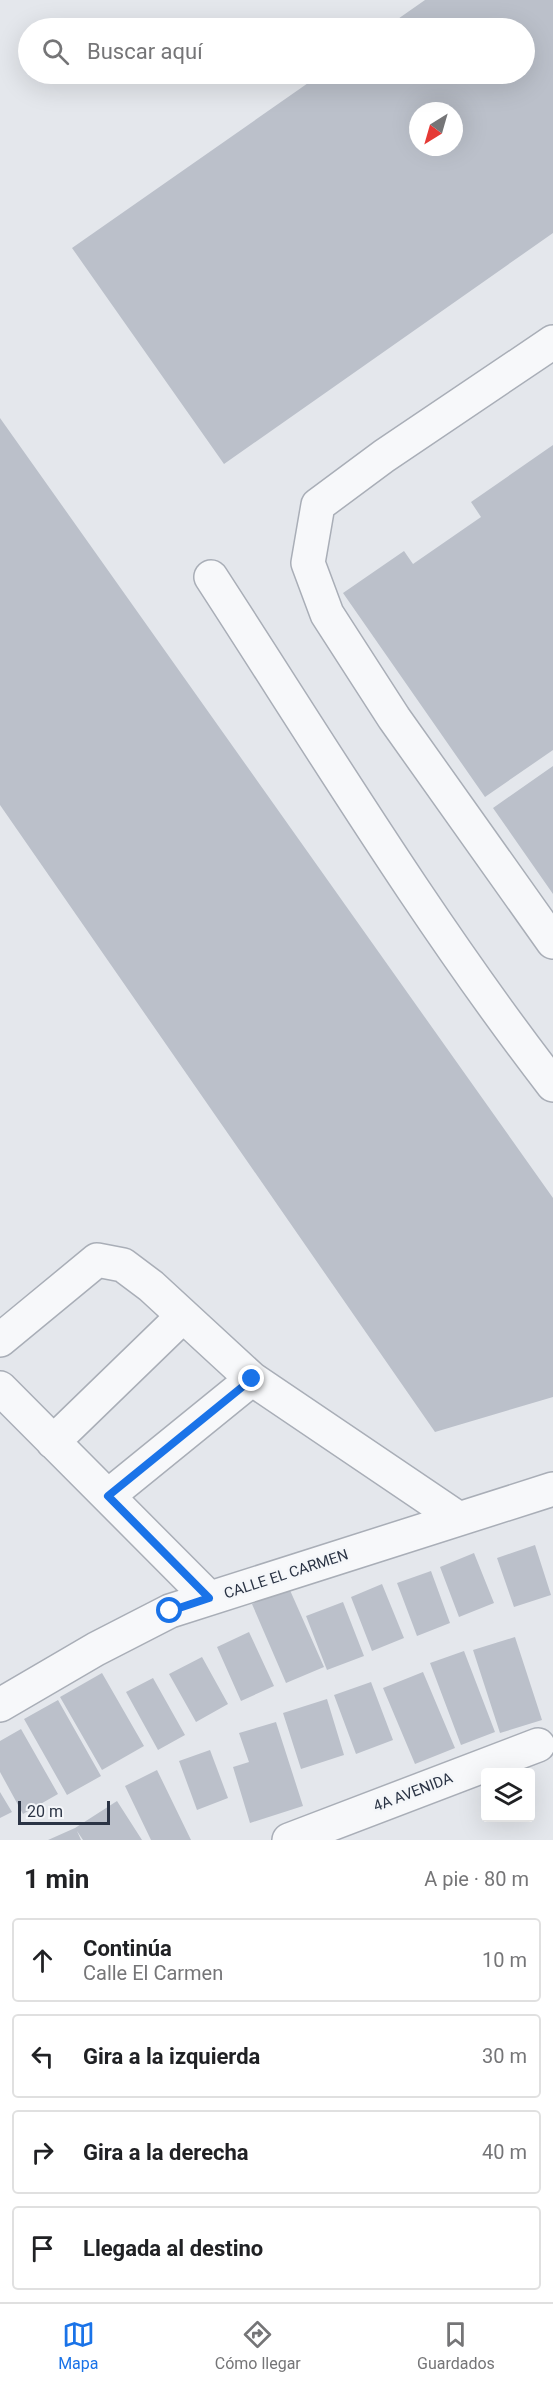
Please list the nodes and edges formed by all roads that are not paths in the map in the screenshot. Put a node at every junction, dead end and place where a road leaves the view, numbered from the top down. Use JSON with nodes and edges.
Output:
{"nodes":[{"id":1,"x":553,"y":342,"type":"edge"},
{"id":2,"x":211,"y":577,"type":"dead end"},
{"id":3,"x":553,"y":942,"type":"edge"},
{"id":4,"x":553,"y":1085,"type":"edge"},
{"id":5,"x":183,"y":1316,"type":"junction"},
{"id":6,"x":0,"y":1340,"type":"edge"},
{"id":7,"x":252,"y":1379,"type":"junction"},
{"id":8,"x":0,"y":1388,"type":"edge"},
{"id":9,"x":53,"y":1442,"type":"junction"},
{"id":10,"x":553,"y":1489,"type":"edge"},
{"id":11,"x":108,"y":1496,"type":"junction"},
{"id":12,"x":459,"y":1519,"type":"junction"},
{"id":13,"x":209,"y":1598,"type":"junction"},
{"id":14,"x":0,"y":1705,"type":"edge"},
{"id":15,"x":538,"y":1745,"type":"dead end"},
{"id":16,"x":289,"y":1840,"type":"edge"}],
"edges":[{"from":1,"to":3,"type":"street"},
{"from":2,"to":4,"type":"street"},
{"from":5,"to":6,"type":"street"},
{"from":5,"to":7,"type":"street"},
{"from":5,"to":9,"type":"street"},
{"from":7,"to":11,"type":"street"},
{"from":7,"to":12,"type":"street"},
{"from":8,"to":9,"type":"street"},
{"from":9,"to":11,"type":"street"},
{"from":10,"to":12,"type":"street","name":"CALLE EL CARMEN"},
{"from":11,"to":13,"type":"street"},
{"from":12,"to":13,"type":"street","name":"CALLE EL CARMEN"},
{"from":13,"to":14,"type":"street","name":"CALLE EL CARMEN"},
{"from":15,"to":16,"type":"street","name":"4A AVENIDA"}]}
